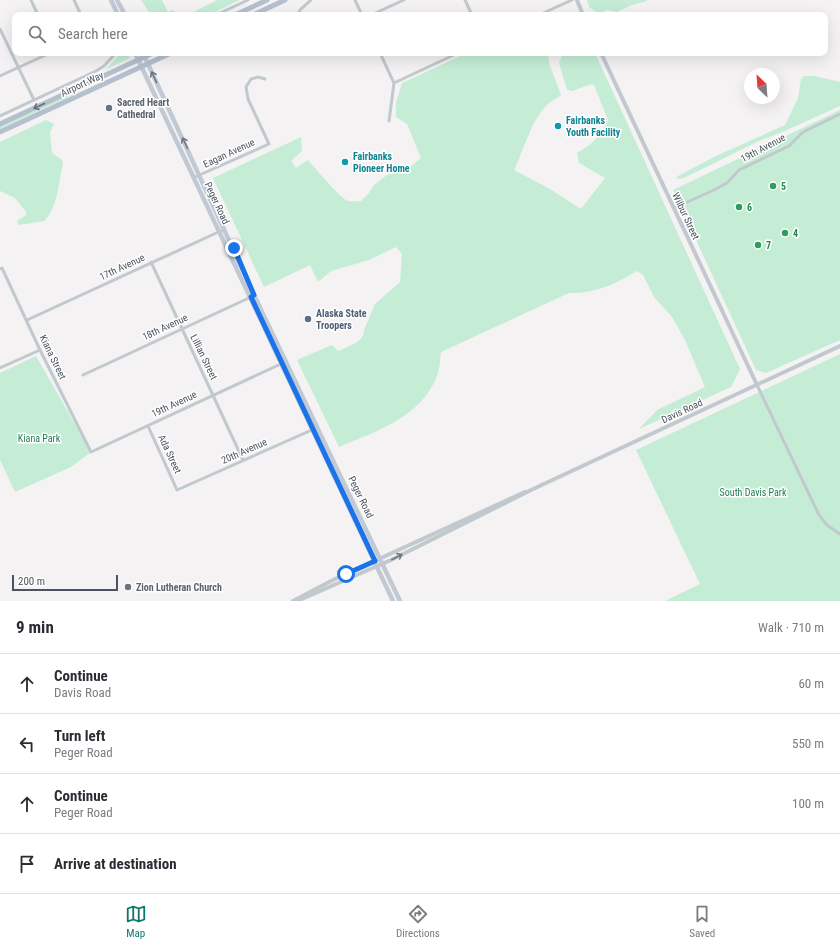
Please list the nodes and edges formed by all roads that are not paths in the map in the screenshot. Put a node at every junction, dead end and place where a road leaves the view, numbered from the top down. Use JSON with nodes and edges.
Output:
{"nodes":[{"id":1,"x":31,"y":0,"type":"edge"},
{"id":2,"x":74,"y":0,"type":"edge"},
{"id":3,"x":111,"y":0,"type":"edge"},
{"id":4,"x":117,"y":0,"type":"edge"},
{"id":5,"x":248,"y":0,"type":"edge"},
{"id":6,"x":267,"y":0,"type":"edge"},
{"id":7,"x":285,"y":0,"type":"edge"},
{"id":8,"x":311,"y":0,"type":"edge"},
{"id":9,"x":355,"y":0,"type":"edge"},
{"id":10,"x":404,"y":0,"type":"edge"},
{"id":11,"x":465,"y":0,"type":"edge"},
{"id":12,"x":572,"y":0,"type":"edge"},
{"id":13,"x":576,"y":0,"type":"edge"},
{"id":14,"x":37,"y":12,"type":"edge"},
{"id":15,"x":80,"y":12,"type":"edge"},
{"id":16,"x":117,"y":12,"type":"edge"},
{"id":17,"x":123,"y":12,"type":"edge"},
{"id":18,"x":222,"y":12,"type":"edge"},
{"id":19,"x":241,"y":12,"type":"edge"},
{"id":20,"x":259,"y":12,"type":"edge"},
{"id":21,"x":299,"y":12,"type":"edge"},
{"id":22,"x":361,"y":12,"type":"edge"},
{"id":23,"x":378,"y":12,"type":"edge"},
{"id":24,"x":471,"y":12,"type":"edge"},
{"id":25,"x":546,"y":12,"type":"edge"},
{"id":26,"x":582,"y":12,"type":"edge"},
{"id":27,"x":0,"y":29,"type":"edge"},
{"id":28,"x":12,"y":54,"type":"edge"},
{"id":29,"x":13,"y":56,"type":"edge"},
{"id":30,"x":44,"y":56,"type":"edge"},
{"id":31,"x":113,"y":56,"type":"edge"},
{"id":32,"x":136,"y":56,"type":"edge"},
{"id":33,"x":143,"y":56,"type":"edge"},
{"id":34,"x":144,"y":56,"type":"edge"},
{"id":35,"x":164,"y":56,"type":"edge"},
{"id":36,"x":381,"y":56,"type":"edge"},
{"id":37,"x":452,"y":56,"type":"edge"},
{"id":38,"x":602,"y":56,"type":"edge"},
{"id":39,"x":138,"y":60,"type":"junction"},
{"id":40,"x":147,"y":64,"type":"junction"},
{"id":41,"x":142,"y":67,"type":"junction"},
{"id":42,"x":19,"y":68,"type":"junction"},
{"id":43,"x":0,"y":76,"type":"edge"},
{"id":44,"x":264,"y":79,"type":"dead end"},
{"id":45,"x":394,"y":83,"type":"junction"},
{"id":46,"x":34,"y":100,"type":"junction"},
{"id":47,"x":840,"y":114,"type":"edge"},
{"id":48,"x":0,"y":116,"type":"edge"},
{"id":49,"x":389,"y":121,"type":"dead end"},
{"id":50,"x":0,"y":124,"type":"edge"},
{"id":51,"x":0,"y":132,"type":"edge"},
{"id":52,"x":198,"y":176,"type":"junction"},
{"id":53,"x":674,"y":208,"type":"junction"},
{"id":54,"x":223,"y":230,"type":"junction"},
{"id":55,"x":151,"y":262,"type":"junction"},
{"id":56,"x":1,"y":268,"type":"edge"},
{"id":57,"x":253,"y":296,"type":"junction"},
{"id":58,"x":26,"y":320,"type":"junction"},
{"id":59,"x":182,"y":328,"type":"junction"},
{"id":60,"x":840,"y":346,"type":"edge"},
{"id":61,"x":40,"y":350,"type":"junction"},
{"id":62,"x":0,"y":362,"type":"edge"},
{"id":63,"x":284,"y":362,"type":"junction"},
{"id":64,"x":1,"y":367,"type":"edge"},
{"id":65,"x":83,"y":375,"type":"dead end"},
{"id":66,"x":756,"y":385,"type":"junction"},
{"id":67,"x":214,"y":395,"type":"junction"},
{"id":68,"x":148,"y":426,"type":"junction"},
{"id":69,"x":315,"y":428,"type":"junction"},
{"id":70,"x":91,"y":452,"type":"joint"},
{"id":71,"x":243,"y":460,"type":"junction"},
{"id":72,"x":177,"y":490,"type":"joint"},
{"id":73,"x":840,"y":534,"type":"edge"},
{"id":74,"x":381,"y":561,"type":"junction"},
{"id":75,"x":376,"y":564,"type":"junction"},
{"id":76,"x":293,"y":601,"type":"edge"},
{"id":77,"x":297,"y":601,"type":"edge"},
{"id":78,"x":393,"y":601,"type":"edge"},
{"id":79,"x":400,"y":601,"type":"edge"}],
"edges":[{"from":1,"to":14,"type":"street"},
{"from":2,"to":15,"type":"street"},
{"from":3,"to":16,"type":"main road"},
{"from":4,"to":17,"type":"main road"},
{"from":5,"to":18,"type":"street"},
{"from":6,"to":19,"type":"main road"},
{"from":7,"to":20,"type":"main road"},
{"from":8,"to":21,"type":"street"},
{"from":9,"to":22,"type":"street"},
{"from":10,"to":23,"type":"street"},
{"from":11,"to":24,"type":"street"},
{"from":12,"to":25,"type":"street"},
{"from":13,"to":26,"type":"street"},
{"from":27,"to":28,"type":"street"},
{"from":29,"to":42,"type":"street"},
{"from":30,"to":42,"type":"street"},
{"from":31,"to":46,"type":"street"},
{"from":32,"to":39,"type":"main road","name":"Peger Road"},
{"from":33,"to":39,"type":"main road","name":"Airport Way"},
{"from":34,"to":40,"type":"main road","name":"Peger Road"},
{"from":35,"to":40,"type":"main road","name":"Airport Way"},
{"from":36,"to":45,"type":"street"},
{"from":37,"to":45,"type":"street"},
{"from":38,"to":53,"type":"street","name":"Wilbur Street"},
{"from":39,"to":41,"type":"main road","name":"Peger Road"},
{"from":39,"to":50,"type":"main road","name":"Airport Way","one_way":true},
{"from":40,"to":41,"type":"main road","name":"Airport Way"},
{"from":52,"to":40,"type":"main road","name":"Peger Road","one_way":true},
{"from":41,"to":51,"type":"main road","name":"Airport Way"},
{"from":41,"to":52,"type":"main road","name":"Peger Road"},
{"from":42,"to":43,"type":"street"},
{"from":42,"to":46,"type":"street"},
{"from":44,"to":52,"type":"street","name":"Eagan Avenue"},
{"from":45,"to":49,"type":"street"},
{"from":46,"to":48,"type":"street"},
{"from":47,"to":53,"type":"street","name":"19th Avenue"},
{"from":52,"to":54,"type":"main road","name":"Peger Road"},
{"from":53,"to":66,"type":"street","name":"Wilbur Street"},
{"from":54,"to":55,"type":"street","name":"17th Avenue"},
{"from":54,"to":57,"type":"main road","name":"Peger Road"},
{"from":55,"to":58,"type":"street","name":"17th Avenue"},
{"from":55,"to":59,"type":"street","name":"Lillian Street"},
{"from":56,"to":58,"type":"street","name":"Kiana Street"},
{"from":57,"to":59,"type":"street","name":"18th Avenue"},
{"from":57,"to":63,"type":"main road","name":"Peger Road"},
{"from":58,"to":61,"type":"street","name":"Kiana Street"},
{"from":59,"to":65,"type":"street","name":"18th Avenue"},
{"from":59,"to":67,"type":"street","name":"Lillian Street"},
{"from":60,"to":66,"type":"street","name":"Davis Road"},
{"from":61,"to":64,"type":"street"},
{"from":61,"to":70,"type":"street","name":"Kiana Street"},
{"from":62,"to":64,"type":"street"},
{"from":63,"to":67,"type":"street","name":"19th Avenue"},
{"from":63,"to":69,"type":"main road","name":"Peger Road"},
{"from":66,"to":73,"type":"street"},
{"from":66,"to":74,"type":"street","name":"Davis Road"},
{"from":67,"to":68,"type":"street","name":"19th Avenue"},
{"from":67,"to":71,"type":"street","name":"Lillian Street"},
{"from":68,"to":70,"type":"street","name":"19th Avenue"},
{"from":68,"to":72,"type":"street","name":"Ada Street"},
{"from":69,"to":71,"type":"street","name":"20th Avenue"},
{"from":69,"to":74,"type":"main road","name":"Peger Road"},
{"from":69,"to":75,"type":"main road","name":"Peger Road"},
{"from":71,"to":72,"type":"street","name":"20th Avenue"},
{"from":74,"to":75,"type":"street","name":"Davis Road"},
{"from":74,"to":79,"type":"main road","name":"Peger Road"},
{"from":75,"to":76,"type":"street","name":"Davis Road"},
{"from":75,"to":77,"type":"street","name":"Davis Road"},
{"from":75,"to":78,"type":"main road","name":"Peger Road"}]}
